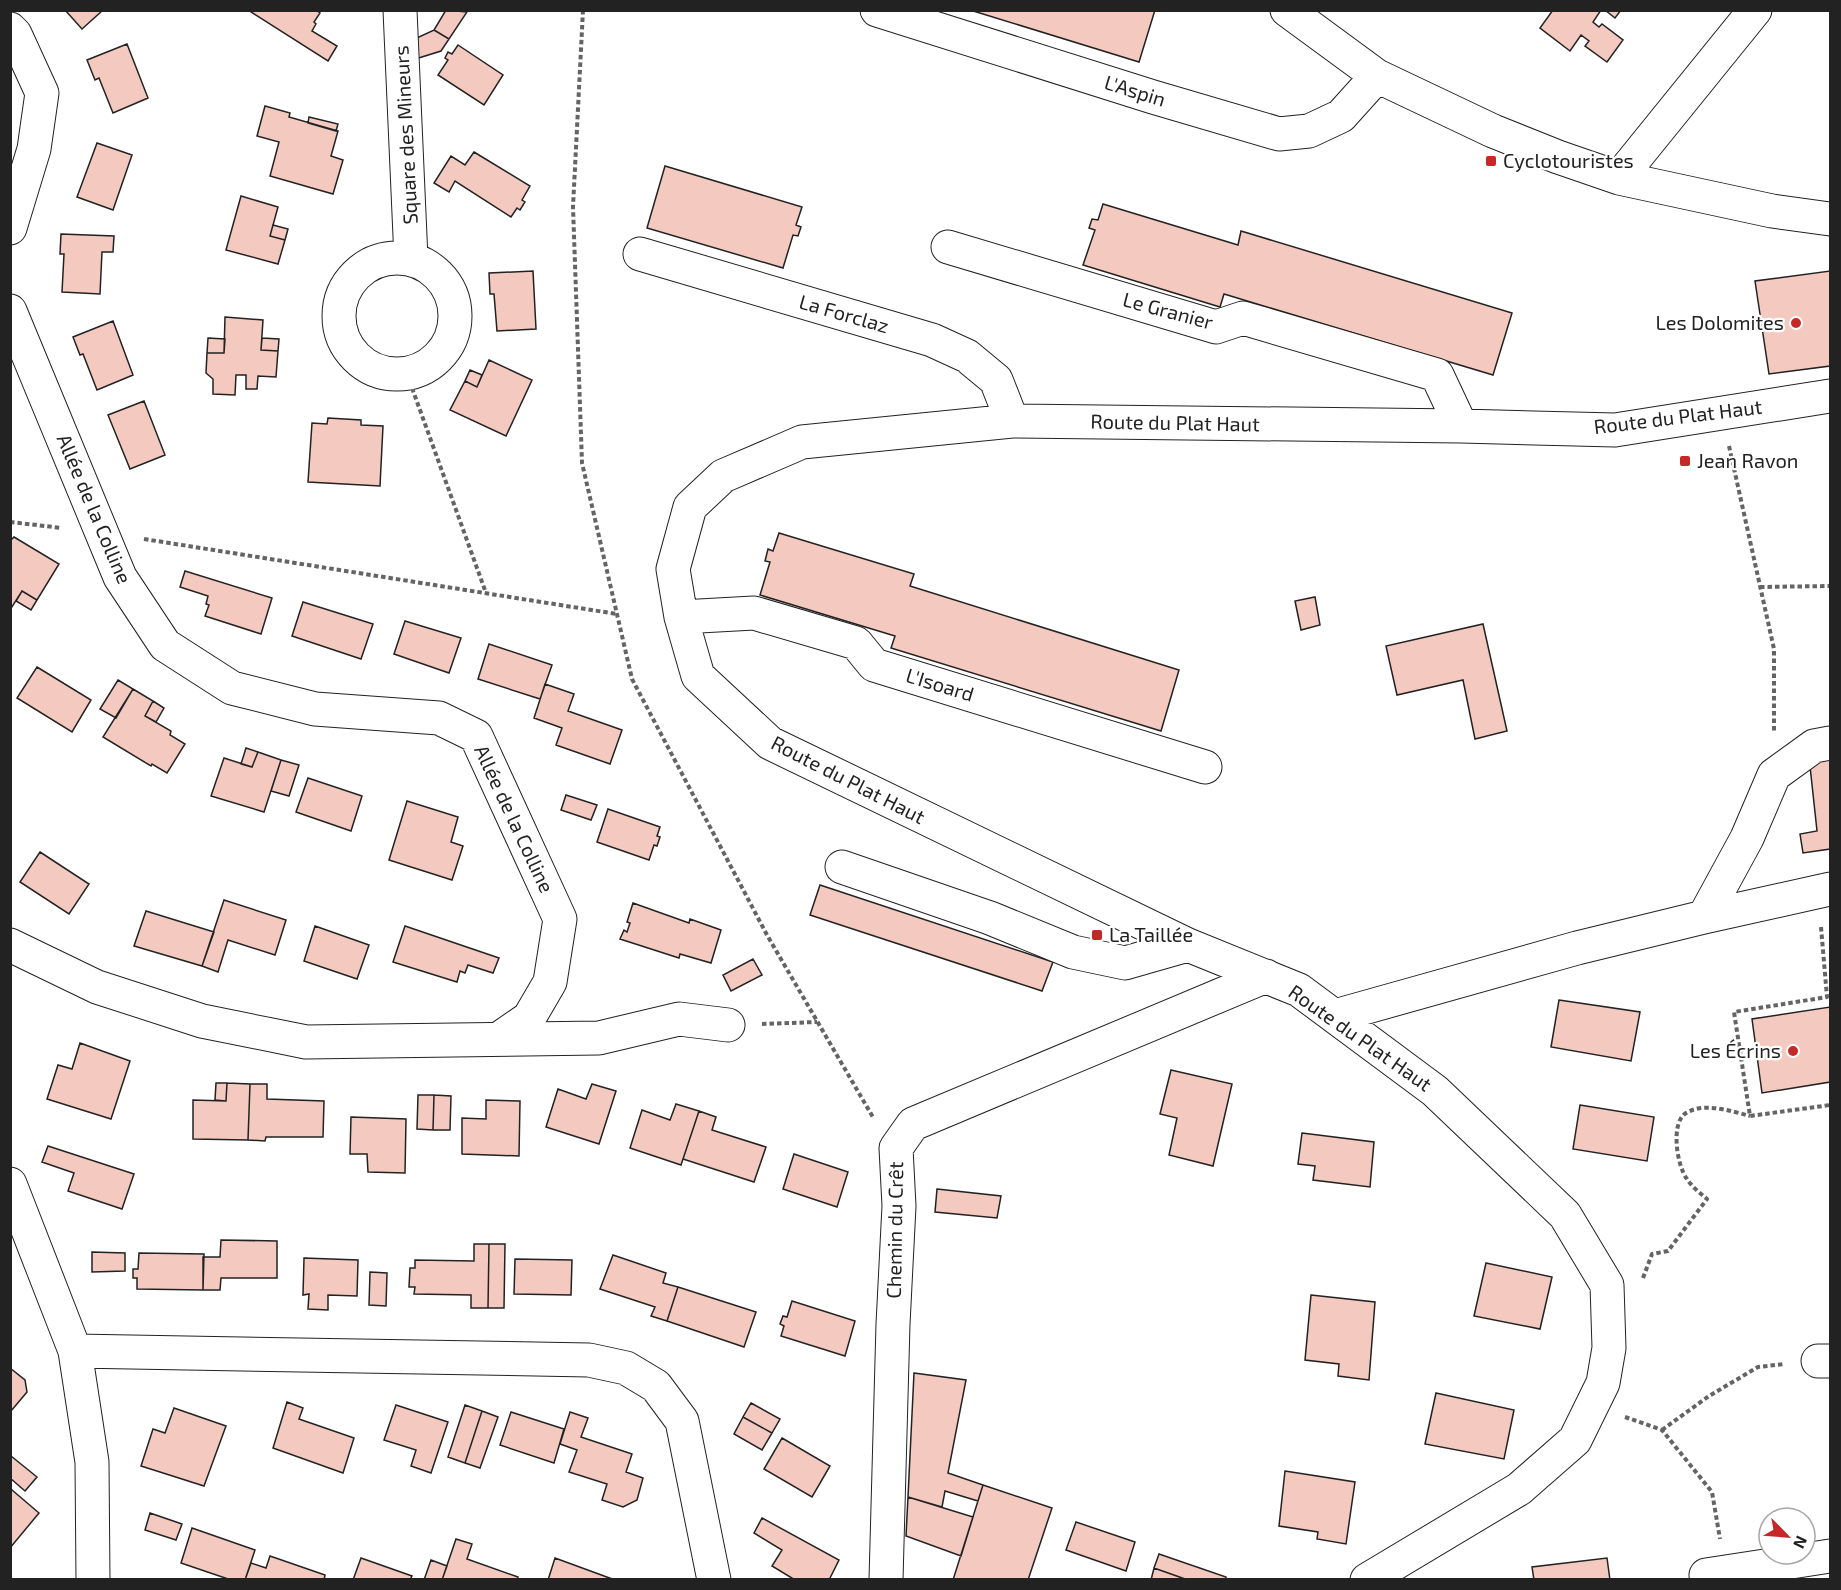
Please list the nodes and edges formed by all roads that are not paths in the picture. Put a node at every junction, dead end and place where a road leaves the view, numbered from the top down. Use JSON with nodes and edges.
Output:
{"nodes":[{"id":1,"x":400,"y":10,"type":"edge"},
{"id":2,"x":877,"y":10,"type":"edge"},
{"id":3,"x":1287,"y":10,"type":"edge"},
{"id":4,"x":1755,"y":10,"type":"edge"},
{"id":5,"x":10,"y":29,"type":"edge"},
{"id":6,"x":1377,"y":76,"type":"junction"},
{"id":7,"x":1619,"y":178,"type":"junction"},
{"id":8,"x":1830,"y":219,"type":"edge"},
{"id":9,"x":10,"y":228,"type":"edge"},
{"id":10,"x":948,"y":247,"type":"dead end"},
{"id":11,"x":640,"y":254,"type":"dead end"},
{"id":12,"x":411,"y":259,"type":"junction"},
{"id":13,"x":10,"y":311,"type":"edge"},
{"id":14,"x":1830,"y":396,"type":"edge"},
{"id":15,"x":1012,"y":421,"type":"junction"},
{"id":16,"x":1461,"y":426,"type":"junction"},
{"id":17,"x":681,"y":617,"type":"junction"},
{"id":18,"x":1830,"y":743,"type":"edge"},
{"id":19,"x":1205,"y":768,"type":"dead end"},
{"id":20,"x":842,"y":867,"type":"dead end"},
{"id":21,"x":1825,"y":890,"type":"edge"},
{"id":22,"x":1704,"y":917,"type":"junction"},
{"id":23,"x":10,"y":945,"type":"edge"},
{"id":24,"x":1188,"y":945,"type":"junction"},
{"id":25,"x":1266,"y":976,"type":"junction"},
{"id":26,"x":1335,"y":1016,"type":"junction"},
{"id":27,"x":728,"y":1025,"type":"road end"},
{"id":28,"x":500,"y":1038,"type":"junction"},
{"id":29,"x":10,"y":1184,"type":"edge"},
{"id":30,"x":75,"y":1352,"type":"junction"},
{"id":31,"x":1830,"y":1556,"type":"edge"},
{"id":32,"x":1706,"y":1575,"type":"dead end"},
{"id":33,"x":93,"y":1580,"type":"edge"},
{"id":34,"x":714,"y":1580,"type":"edge"},
{"id":35,"x":886,"y":1580,"type":"edge"},
{"id":36,"x":1367,"y":1580,"type":"edge"}],
"edges":[{"from":1,"to":12,"type":"street","name":"Square des Mineurs"},
{"from":2,"to":6,"type":"street","name":"L'Aspin"},
{"from":3,"to":6,"type":"street"},
{"from":4,"to":7,"type":"street"},
{"from":5,"to":9,"type":"street"},
{"from":6,"to":7,"type":"street"},
{"from":7,"to":8,"type":"street"},
{"from":10,"to":16,"type":"street","name":"Le Granier"},
{"from":11,"to":15,"type":"street","name":"La Forclaz"},
{"from":12,"to":12,"type":"street"},
{"from":13,"to":28,"type":"street","name":"Allée de la Colline"},
{"from":14,"to":16,"type":"street","name":"Route du Plat Haut"},
{"from":15,"to":16,"type":"street","name":"Route du Plat Haut"},
{"from":15,"to":17,"type":"street","name":"Route du Plat Haut"},
{"from":17,"to":19,"type":"street","name":"L'Isoard"},
{"from":17,"to":24,"type":"street","name":"Route du Plat Haut"},
{"from":18,"to":22,"type":"street"},
{"from":20,"to":24,"type":"street"},
{"from":21,"to":22,"type":"street"},
{"from":22,"to":26,"type":"street"},
{"from":23,"to":28,"type":"street"},
{"from":24,"to":25,"type":"street","name":"Route du Plat Haut"},
{"from":25,"to":26,"type":"street","name":"Route du Plat Haut"},
{"from":25,"to":35,"type":"street","name":"Chemin du Crêt"},
{"from":26,"to":36,"type":"street","name":"Route du Plat Haut"},
{"from":27,"to":28,"type":"street"},
{"from":29,"to":30,"type":"street"},
{"from":30,"to":33,"type":"street"},
{"from":30,"to":34,"type":"street"},
{"from":31,"to":32,"type":"street"}]}
